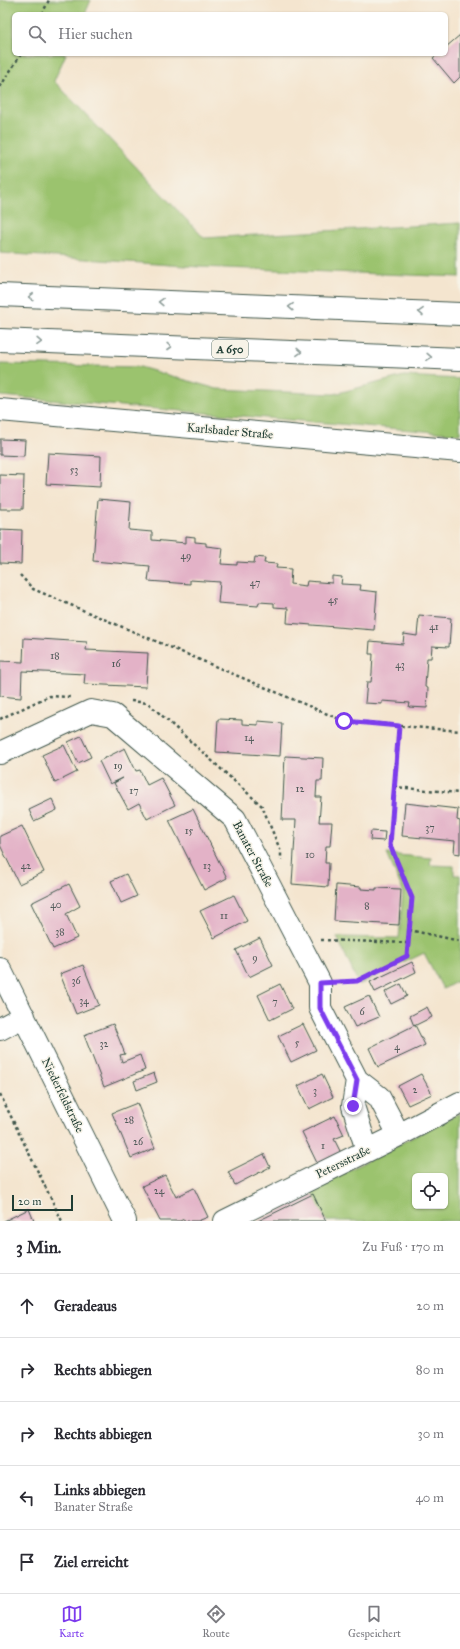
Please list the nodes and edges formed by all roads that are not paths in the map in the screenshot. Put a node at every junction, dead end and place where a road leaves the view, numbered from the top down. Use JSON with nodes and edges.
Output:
{"nodes":[{"id":1,"x":0,"y":295,"type":"edge"},
{"id":2,"x":460,"y":314,"type":"edge"},
{"id":3,"x":0,"y":340,"type":"edge"},
{"id":4,"x":460,"y":359,"type":"edge"},
{"id":5,"x":0,"y":410,"type":"edge"},
{"id":6,"x":460,"y":451,"type":"edge"},
{"id":7,"x":0,"y":753,"type":"edge"},
{"id":8,"x":0,"y":969,"type":"edge"},
{"id":9,"x":24,"y":1016,"type":"junction"},
{"id":10,"x":0,"y":1030,"type":"edge"},
{"id":11,"x":357,"y":1080,"type":"junction"},
{"id":12,"x":460,"y":1103,"type":"edge"},
{"id":13,"x":399,"y":1135,"type":"junction"},
{"id":14,"x":367,"y":1150,"type":"junction"},
{"id":15,"x":125,"y":1221,"type":"edge"},
{"id":16,"x":225,"y":1221,"type":"edge"}],
"edges":[{"from":2,"to":1,"type":"main road","one_way":true},
{"from":3,"to":4,"type":"main road","number":"A 650","one_way":true},
{"from":5,"to":6,"type":"main road","name":"Karlsbader Straße"},
{"from":7,"to":11,"type":"main road","name":"Banater Straße"},
{"from":8,"to":9,"type":"main road","name":"Niederfeldstraße"},
{"from":9,"to":10,"type":"main road"},
{"from":9,"to":15,"type":"main road","name":"Niederfeldstraße"},
{"from":11,"to":13,"type":"main road","name":"Banater Straße"},
{"from":11,"to":14,"type":"main road"},
{"from":12,"to":13,"type":"main road","name":"Petersstraße"},
{"from":13,"to":14,"type":"main road","name":"Petersstraße"},
{"from":14,"to":16,"type":"main road","name":"Petersstraße"}]}
